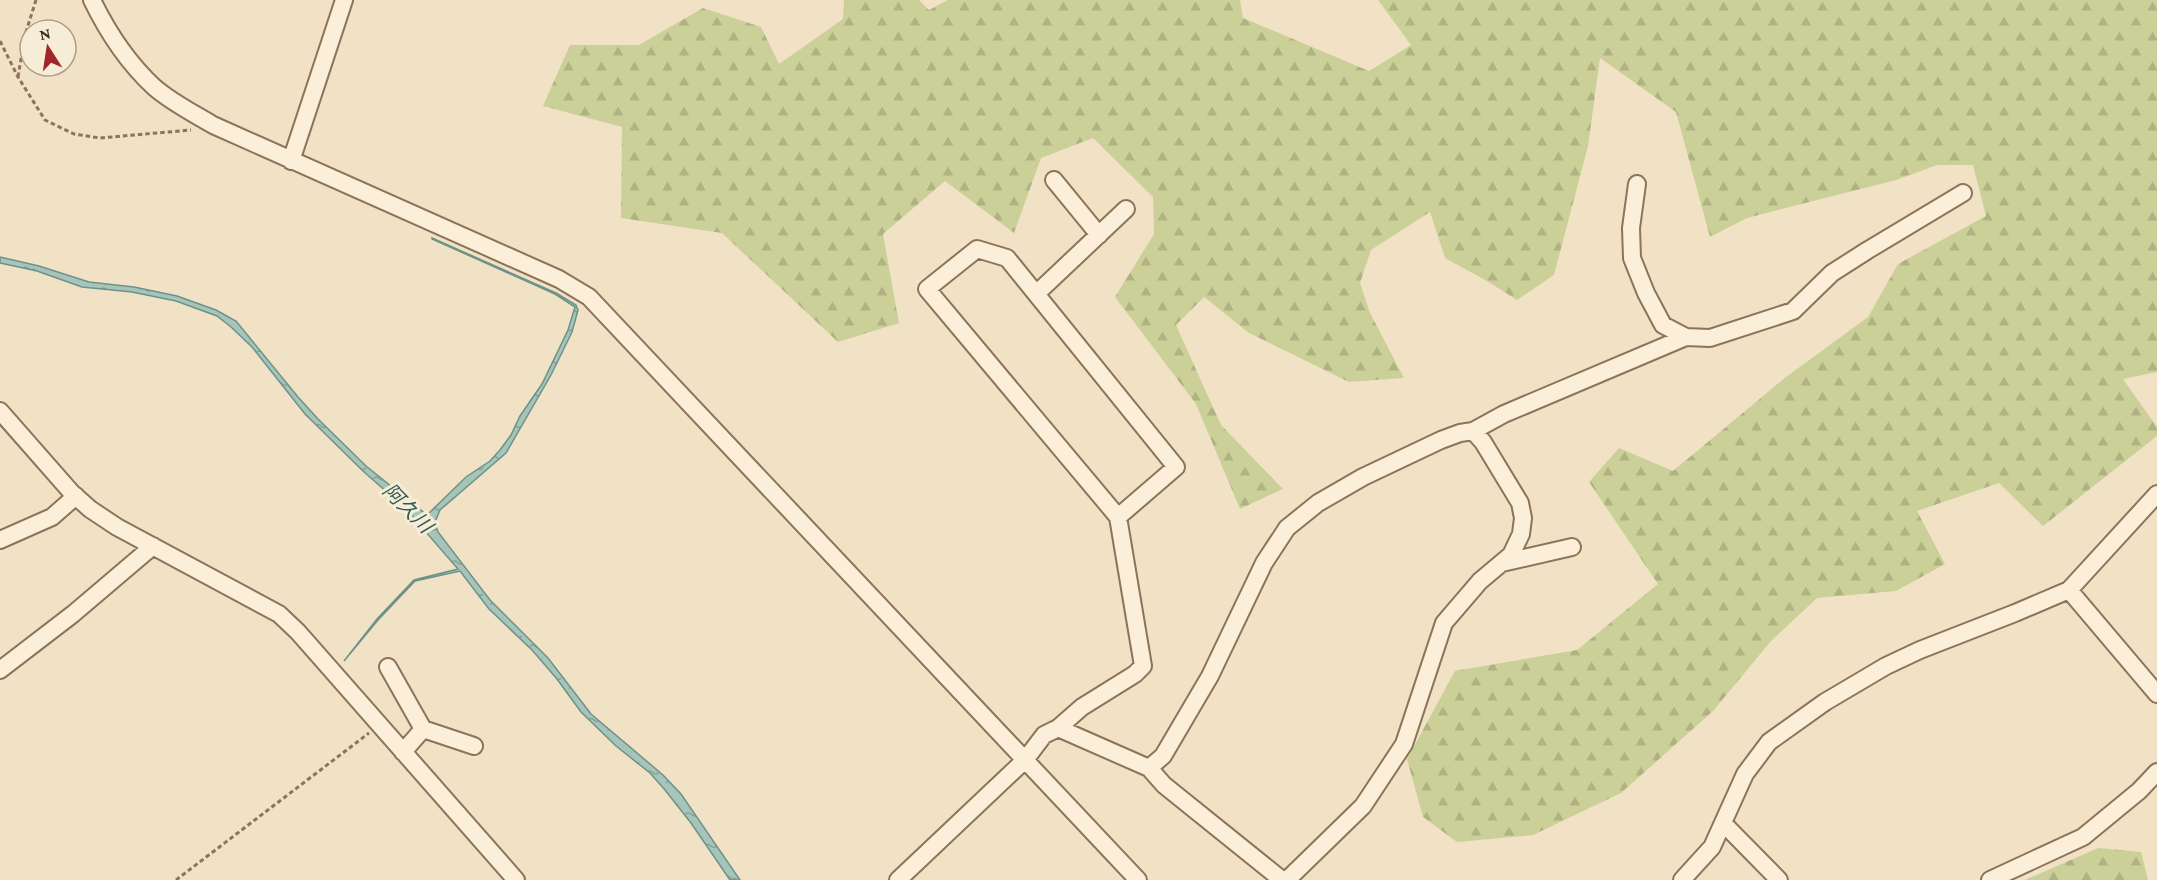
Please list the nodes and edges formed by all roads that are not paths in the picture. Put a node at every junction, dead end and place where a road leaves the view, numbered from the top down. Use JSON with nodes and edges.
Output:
{"nodes":[{"id":1,"x":92,"y":0,"type":"edge"},
{"id":2,"x":344,"y":0,"type":"edge"},
{"id":3,"x":291,"y":161,"type":"junction"},
{"id":4,"x":1054,"y":180,"type":"dead end"},
{"id":5,"x":1637,"y":184,"type":"dead end"},
{"id":6,"x":1963,"y":193,"type":"dead end"},
{"id":7,"x":1126,"y":209,"type":"dead end"},
{"id":8,"x":1099,"y":235,"type":"junction"},
{"id":9,"x":1036,"y":294,"type":"junction"},
{"id":10,"x":1686,"y":337,"type":"junction"},
{"id":11,"x":0,"y":411,"type":"edge"},
{"id":12,"x":1473,"y":431,"type":"junction"},
{"id":13,"x":2157,"y":494,"type":"edge"},
{"id":14,"x":76,"y":496,"type":"junction"},
{"id":15,"x":1118,"y":517,"type":"junction"},
{"id":16,"x":0,"y":540,"type":"edge"},
{"id":17,"x":153,"y":546,"type":"junction"},
{"id":18,"x":1572,"y":547,"type":"dead end"},
{"id":19,"x":1502,"y":563,"type":"junction"},
{"id":20,"x":2068,"y":590,"type":"junction"},
{"id":21,"x":2,"y":665,"type":"edge"},
{"id":22,"x":388,"y":667,"type":"dead end"},
{"id":23,"x":2157,"y":694,"type":"edge"},
{"id":24,"x":1058,"y":728,"type":"junction"},
{"id":25,"x":423,"y":729,"type":"junction"},
{"id":26,"x":474,"y":746,"type":"dead end"},
{"id":27,"x":403,"y":752,"type":"junction"},
{"id":28,"x":1025,"y":759,"type":"junction"},
{"id":29,"x":1149,"y":768,"type":"junction"},
{"id":30,"x":2157,"y":772,"type":"edge"},
{"id":31,"x":1723,"y":823,"type":"junction"},
{"id":32,"x":516,"y":880,"type":"edge"},
{"id":33,"x":898,"y":880,"type":"edge"},
{"id":34,"x":1138,"y":880,"type":"edge"},
{"id":35,"x":1285,"y":880,"type":"edge"},
{"id":36,"x":1682,"y":880,"type":"edge"},
{"id":37,"x":1779,"y":880,"type":"edge"},
{"id":38,"x":1990,"y":880,"type":"edge"}],
"edges":[{"from":1,"to":3,"type":"street"},
{"from":2,"to":3,"type":"street"},
{"from":3,"to":28,"type":"street"},
{"from":4,"to":8,"type":"street"},
{"from":5,"to":10,"type":"street"},
{"from":6,"to":10,"type":"street"},
{"from":7,"to":8,"type":"street"},
{"from":8,"to":9,"type":"street"},
{"from":9,"to":15,"type":"street"},
{"from":9,"to":15,"type":"street"},
{"from":10,"to":12,"type":"street"},
{"from":11,"to":14,"type":"street"},
{"from":12,"to":19,"type":"street"},
{"from":12,"to":29,"type":"street"},
{"from":13,"to":20,"type":"street"},
{"from":14,"to":16,"type":"street"},
{"from":14,"to":17,"type":"street"},
{"from":15,"to":24,"type":"street"},
{"from":17,"to":21,"type":"street"},
{"from":17,"to":27,"type":"street"},
{"from":18,"to":19,"type":"street"},
{"from":19,"to":35,"type":"street"},
{"from":20,"to":23,"type":"street"},
{"from":20,"to":31,"type":"street"},
{"from":22,"to":25,"type":"street"},
{"from":24,"to":28,"type":"street"},
{"from":24,"to":29,"type":"street"},
{"from":25,"to":26,"type":"street"},
{"from":25,"to":27,"type":"street"},
{"from":27,"to":32,"type":"street"},
{"from":28,"to":33,"type":"street"},
{"from":28,"to":34,"type":"street"},
{"from":29,"to":35,"type":"street"},
{"from":30,"to":38,"type":"street"},
{"from":31,"to":36,"type":"street"},
{"from":31,"to":37,"type":"street"}]}
